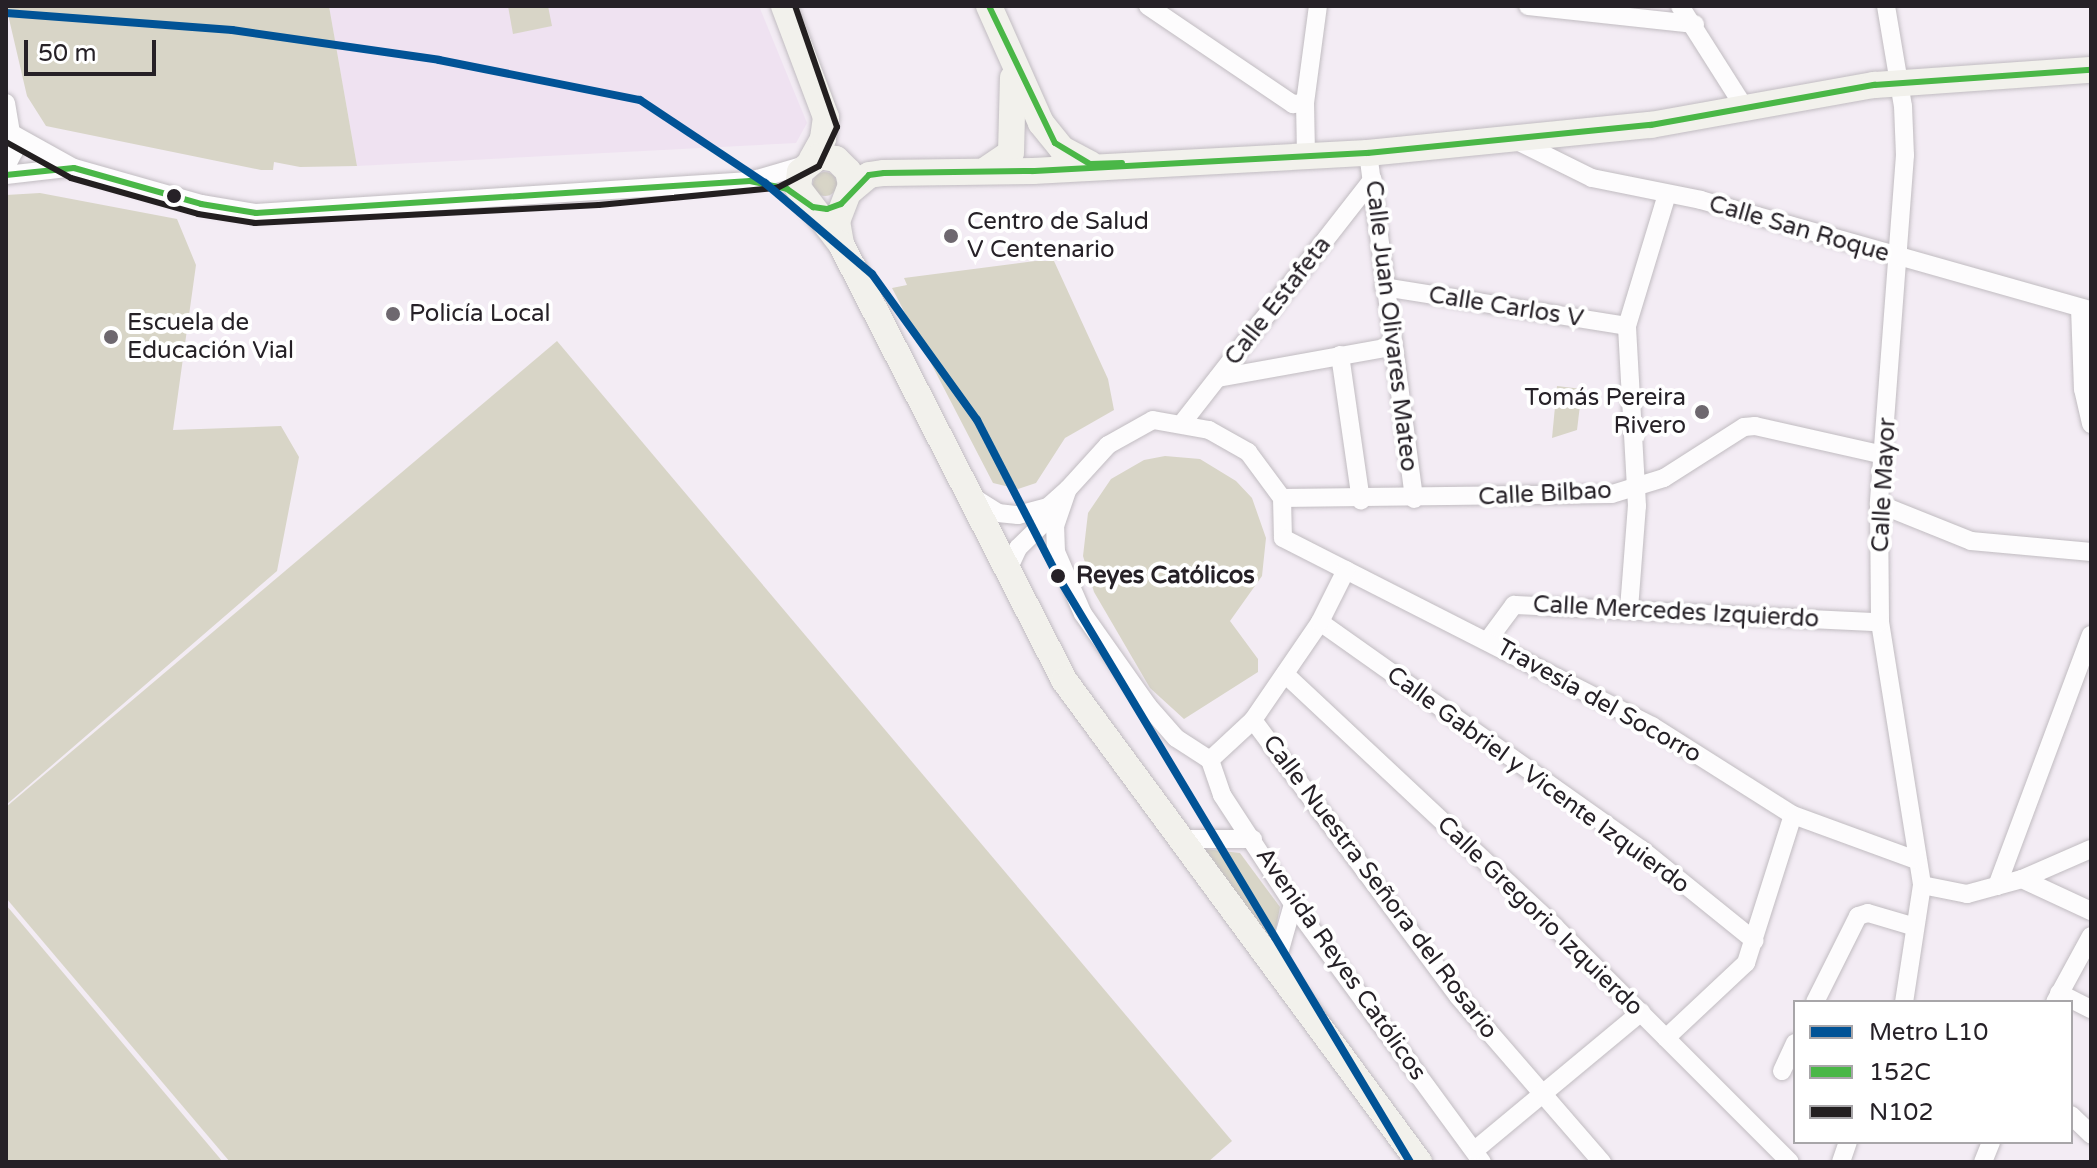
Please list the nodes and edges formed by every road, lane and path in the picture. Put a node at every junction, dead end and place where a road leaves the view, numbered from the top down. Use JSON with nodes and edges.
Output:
{"nodes":[{"id":1,"x":989,"y":6,"type":"edge"},
{"id":2,"x":1148,"y":6,"type":"edge"},
{"id":3,"x":1318,"y":6,"type":"edge"},
{"id":4,"x":1528,"y":6,"type":"edge"},
{"id":5,"x":1680,"y":6,"type":"edge"},
{"id":6,"x":1886,"y":6,"type":"edge"},
{"id":7,"x":787,"y":8,"type":"edge"},
{"id":8,"x":1695,"y":24,"type":"junction"},
{"id":9,"x":1008,"y":51,"type":"junction"},
{"id":10,"x":2091,"y":70,"type":"edge"},
{"id":11,"x":1899,"y":83,"type":"junction"},
{"id":12,"x":6,"y":103,"type":"edge"},
{"id":13,"x":1305,"y":103,"type":"junction"},
{"id":14,"x":1744,"y":107,"type":"junction"},
{"id":15,"x":9,"y":129,"type":"edge"},
{"id":16,"x":1511,"y":138,"type":"junction"},
{"id":17,"x":1368,"y":153,"type":"junction"},
{"id":18,"x":1306,"y":154,"type":"junction"},
{"id":19,"x":808,"y":162,"type":"junction"},
{"id":20,"x":1090,"y":164,"type":"junction"},
{"id":21,"x":6,"y":167,"type":"edge"},
{"id":22,"x":74,"y":168,"type":"junction"},
{"id":23,"x":982,"y":172,"type":"junction"},
{"id":24,"x":6,"y":175,"type":"edge"},
{"id":25,"x":1373,"y":179,"type":"junction"},
{"id":26,"x":750,"y":181,"type":"junction"},
{"id":27,"x":1667,"y":194,"type":"junction"},
{"id":28,"x":845,"y":198,"type":"junction"},
{"id":29,"x":807,"y":202,"type":"junction"},
{"id":30,"x":841,"y":244,"type":"junction"},
{"id":31,"x":1899,"y":259,"type":"junction"},
{"id":32,"x":1384,"y":287,"type":"junction"},
{"id":33,"x":2086,"y":309,"type":"edge"},
{"id":34,"x":1627,"y":326,"type":"junction"},
{"id":35,"x":1391,"y":347,"type":"junction"},
{"id":36,"x":1340,"y":355,"type":"junction"},
{"id":37,"x":1218,"y":378,"type":"junction"},
{"id":38,"x":1183,"y":422,"type":"junction"},
{"id":39,"x":2091,"y":424,"type":"edge"},
{"id":40,"x":1884,"y":455,"type":"junction"},
{"id":41,"x":1634,"y":486,"type":"junction"},
{"id":42,"x":965,"y":492,"type":"junction"},
{"id":43,"x":1064,"y":498,"type":"junction"},
{"id":44,"x":1282,"y":498,"type":"junction"},
{"id":45,"x":1414,"y":499,"type":"junction"},
{"id":46,"x":1361,"y":500,"type":"junction"},
{"id":47,"x":1879,"y":504,"type":"junction"},
{"id":48,"x":2091,"y":552,"type":"edge"},
{"id":49,"x":1346,"y":570,"type":"junction"},
{"id":50,"x":1006,"y":575,"type":"junction"},
{"id":51,"x":1629,"y":609,"type":"junction"},
{"id":52,"x":1320,"y":622,"type":"junction"},
{"id":53,"x":1880,"y":622,"type":"junction"},
{"id":54,"x":2091,"y":635,"type":"edge"},
{"id":55,"x":1488,"y":640,"type":"junction"},
{"id":56,"x":1285,"y":674,"type":"junction"},
{"id":57,"x":1253,"y":720,"type":"junction"},
{"id":58,"x":1210,"y":760,"type":"junction"},
{"id":59,"x":1793,"y":815,"type":"junction"},
{"id":60,"x":1182,"y":839,"type":"junction"},
{"id":61,"x":1253,"y":839,"type":"junction"},
{"id":62,"x":2091,"y":849,"type":"edge"},
{"id":63,"x":1916,"y":860,"type":"junction"},
{"id":64,"x":2022,"y":879,"type":"junction"},
{"id":65,"x":1922,"y":885,"type":"junction"},
{"id":66,"x":1997,"y":886,"type":"junction"},
{"id":67,"x":1293,"y":904,"type":"junction"},
{"id":68,"x":2091,"y":911,"type":"edge"},
{"id":69,"x":1915,"y":927,"type":"junction"},
{"id":70,"x":2091,"y":936,"type":"edge"},
{"id":71,"x":1755,"y":941,"type":"junction"},
{"id":72,"x":1276,"y":964,"type":"junction"},
{"id":73,"x":2057,"y":997,"type":"edge"},
{"id":74,"x":1816,"y":1000,"type":"edge"},
{"id":75,"x":1907,"y":1000,"type":"edge"},
{"id":76,"x":1641,"y":1012,"type":"junction"},
{"id":77,"x":1666,"y":1038,"type":"junction"},
{"id":78,"x":1793,"y":1047,"type":"edge"},
{"id":79,"x":1782,"y":1071,"type":"dead end"},
{"id":80,"x":1544,"y":1094,"type":"junction"},
{"id":81,"x":2073,"y":1117,"type":"edge"},
{"id":82,"x":2091,"y":1134,"type":"edge"},
{"id":83,"x":1478,"y":1156,"type":"edge"},
{"id":84,"x":1419,"y":1162,"type":"edge"},
{"id":85,"x":1602,"y":1162,"type":"edge"},
{"id":86,"x":1790,"y":1162,"type":"edge"}],
"edges":[{"from":1,"to":9,"type":"main road"},
{"from":2,"to":13,"type":"street"},
{"from":3,"to":13,"type":"street"},
{"from":4,"to":8,"type":"street"},
{"from":5,"to":8,"type":"street"},
{"from":6,"to":11,"type":"street","name":"Calle Mayor"},
{"from":7,"to":19,"type":"main road"},
{"from":8,"to":14,"type":"street"},
{"from":9,"to":20,"type":"main road"},
{"from":9,"to":23,"type":"main road"},
{"from":10,"to":11,"type":"main road"},
{"from":11,"to":14,"type":"main road"},
{"from":11,"to":31,"type":"street","name":"Calle Mayor"},
{"from":12,"to":15,"type":"street"},
{"from":13,"to":18,"type":"street"},
{"from":14,"to":16,"type":"main road"},
{"from":15,"to":21,"type":"street"},
{"from":15,"to":22,"type":"street"},
{"from":16,"to":17,"type":"main road"},
{"from":16,"to":27,"type":"street","name":"Calle San Roque"},
{"from":17,"to":18,"type":"main road"},
{"from":17,"to":25,"type":"street","name":"Calle Juan Olivares Mateo"},
{"from":18,"to":20,"type":"main road"},
{"from":19,"to":26,"type":"street"},
{"from":19,"to":28,"type":"main road"},
{"from":19,"to":29,"type":"main road"},
{"from":20,"to":23,"type":"main road"},
{"from":22,"to":24,"type":"street"},
{"from":22,"to":26,"type":"street"},
{"from":23,"to":28,"type":"main road"},
{"from":25,"to":32,"type":"street","name":"Calle Juan Olivares Mateo"},
{"from":25,"to":37,"type":"street","name":"Calle Estafeta"},
{"from":26,"to":29,"type":"street"},
{"from":27,"to":31,"type":"street","name":"Calle San Roque"},
{"from":27,"to":34,"type":"street"},
{"from":28,"to":29,"type":"main road"},
{"from":28,"to":30,"type":"main road"},
{"from":29,"to":30,"type":"main road","name":"Avenida Reyes Católicos"},
{"from":30,"to":42,"type":"main road","name":"Avenida Reyes Católicos"},
{"from":31,"to":33,"type":"street","name":"Calle San Roque"},
{"from":31,"to":40,"type":"street","name":"Calle Mayor"},
{"from":32,"to":34,"type":"street","name":"Calle Carlos V"},
{"from":32,"to":35,"type":"street","name":"Calle Juan Olivares Mateo"},
{"from":33,"to":39,"type":"street"},
{"from":34,"to":41,"type":"street"},
{"from":35,"to":36,"type":"street"},
{"from":35,"to":45,"type":"street","name":"Calle Juan Olivares Mateo"},
{"from":36,"to":37,"type":"street"},
{"from":36,"to":46,"type":"street"},
{"from":37,"to":38,"type":"street","name":"Calle Estafeta"},
{"from":38,"to":43,"type":"street"},
{"from":38,"to":44,"type":"street"},
{"from":40,"to":41,"type":"street","name":"Calle Bilbao"},
{"from":40,"to":47,"type":"street","name":"Calle Mayor"},
{"from":41,"to":45,"type":"street","name":"Calle Bilbao"},
{"from":41,"to":51,"type":"street"},
{"from":42,"to":43,"type":"street"},
{"from":42,"to":50,"type":"main road","name":"Avenida Reyes Católicos"},
{"from":43,"to":50,"type":"street"},
{"from":43,"to":58,"type":"street"},
{"from":44,"to":46,"type":"street","name":"Calle Bilbao"},
{"from":44,"to":49,"type":"street","name":"Travesía del Socorro"},
{"from":45,"to":46,"type":"street","name":"Calle Bilbao"},
{"from":47,"to":48,"type":"street"},
{"from":47,"to":53,"type":"street","name":"Calle Mayor"},
{"from":49,"to":52,"type":"street"},
{"from":49,"to":55,"type":"street","name":"Travesía del Socorro"},
{"from":50,"to":60,"type":"main road","name":"Avenida Reyes Católicos"},
{"from":51,"to":53,"type":"street","name":"Calle Mercedes Izquierdo"},
{"from":51,"to":55,"type":"street","name":"Calle Mercedes Izquierdo"},
{"from":52,"to":56,"type":"street"},
{"from":52,"to":71,"type":"street","name":"Calle Gabriel y Vicente Izquierdo"},
{"from":53,"to":63,"type":"street","name":"Calle Mayor"},
{"from":54,"to":66,"type":"street"},
{"from":55,"to":59,"type":"street","name":"Travesía del Socorro"},
{"from":56,"to":57,"type":"street"},
{"from":56,"to":76,"type":"street","name":"Calle Gregorio Izquierdo"},
{"from":57,"to":58,"type":"street"},
{"from":57,"to":80,"type":"street","name":"Calle Nuestra Señora del Rosario"},
{"from":58,"to":61,"type":"street","name":"Avenida Reyes Católicos"},
{"from":59,"to":63,"type":"street","name":"Travesía del Socorro"},
{"from":59,"to":71,"type":"street"},
{"from":60,"to":61,"type":"street"},
{"from":60,"to":72,"type":"main road","name":"Avenida Reyes Católicos"},
{"from":61,"to":67,"type":"street","name":"Avenida Reyes Católicos"},
{"from":62,"to":64,"type":"street"},
{"from":63,"to":65,"type":"street","name":"Calle Mayor"},
{"from":64,"to":66,"type":"street"},
{"from":64,"to":68,"type":"street"},
{"from":65,"to":66,"type":"street"},
{"from":65,"to":69,"type":"street"},
{"from":67,"to":72,"type":"street"},
{"from":67,"to":83,"type":"street","name":"Avenida Reyes Católicos"},
{"from":69,"to":74,"type":"street"},
{"from":69,"to":75,"type":"street"},
{"from":70,"to":73,"type":"street"},
{"from":71,"to":77,"type":"street"},
{"from":72,"to":84,"type":"main road","name":"Avenida Reyes Católicos"},
{"from":76,"to":77,"type":"street","name":"Calle Gregorio Izquierdo"},
{"from":76,"to":80,"type":"street"},
{"from":77,"to":86,"type":"street","name":"Calle Gregorio Izquierdo"},
{"from":78,"to":79,"type":"street"},
{"from":80,"to":83,"type":"street"},
{"from":80,"to":85,"type":"street","name":"Calle Nuestra Señora del Rosario"},
{"from":81,"to":82,"type":"street"}]}
